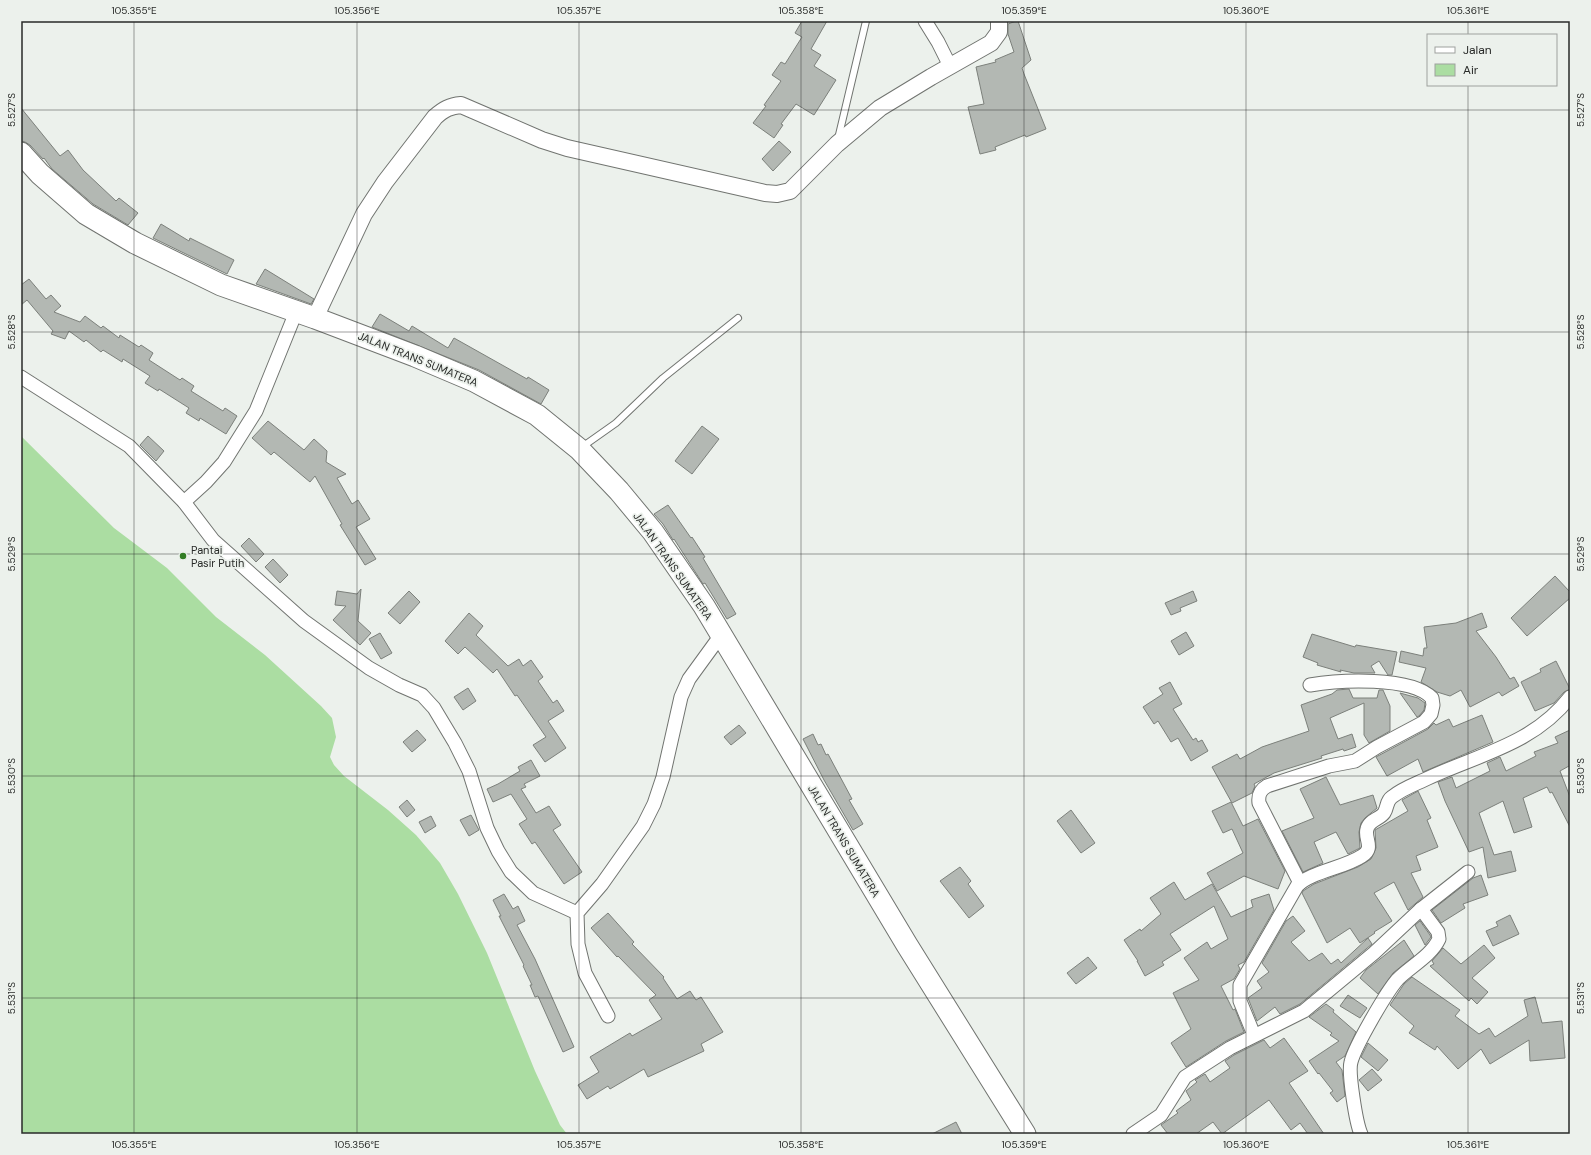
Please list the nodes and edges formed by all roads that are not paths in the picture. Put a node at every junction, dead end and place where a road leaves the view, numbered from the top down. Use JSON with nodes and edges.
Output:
{"nodes":[{"id":1,"x":866,"y":21,"type":"edge"},
{"id":2,"x":924,"y":21,"type":"edge"},
{"id":3,"x":1000,"y":21,"type":"edge"},
{"id":4,"x":950,"y":66,"type":"junction"},
{"id":5,"x":837,"y":144,"type":"junction"},
{"id":6,"x":21,"y":153,"type":"edge"},
{"id":7,"x":305,"y":315,"type":"junction"},
{"id":8,"x":738,"y":318,"type":"dead end"},
{"id":9,"x":21,"y":377,"type":"edge"},
{"id":10,"x":579,"y":449,"type":"junction"},
{"id":11,"x":184,"y":502,"type":"junction"},
{"id":12,"x":721,"y":635,"type":"junction"},
{"id":13,"x":1310,"y":686,"type":"dead end"},
{"id":14,"x":1570,"y":698,"type":"edge"},
{"id":15,"x":1468,"y":872,"type":"dead end"},
{"id":16,"x":1300,"y":883,"type":"junction"},
{"id":17,"x":1421,"y":909,"type":"junction"},
{"id":18,"x":578,"y":913,"type":"junction"},
{"id":19,"x":608,"y":1016,"type":"dead end"},
{"id":20,"x":1254,"y":1035,"type":"junction"},
{"id":21,"x":1025,"y":1134,"type":"edge"},
{"id":22,"x":1133,"y":1134,"type":"edge"},
{"id":23,"x":1360,"y":1134,"type":"edge"}],
"edges":[{"from":1,"to":5,"type":"lane"},
{"from":2,"to":4,"type":"street"},
{"from":3,"to":4,"type":"street"},
{"from":4,"to":5,"type":"street"},
{"from":5,"to":7,"type":"street"},
{"from":6,"to":7,"type":"highway","name":"JALAN TRANS SUMATERA"},
{"from":7,"to":10,"type":"highway","name":"JALAN TRANS SUMATERA"},
{"from":7,"to":11,"type":"street"},
{"from":8,"to":10,"type":"lane"},
{"from":9,"to":11,"type":"street"},
{"from":10,"to":12,"type":"highway","name":"JALAN TRANS SUMATERA"},
{"from":11,"to":18,"type":"street"},
{"from":12,"to":18,"type":"street"},
{"from":12,"to":21,"type":"highway","name":"JALAN TRANS SUMATERA"},
{"from":13,"to":16,"type":"street"},
{"from":14,"to":16,"type":"street"},
{"from":15,"to":17,"type":"street"},
{"from":16,"to":20,"type":"street"},
{"from":17,"to":20,"type":"street"},
{"from":17,"to":23,"type":"street"},
{"from":18,"to":19,"type":"street"},
{"from":20,"to":22,"type":"street"}]}
